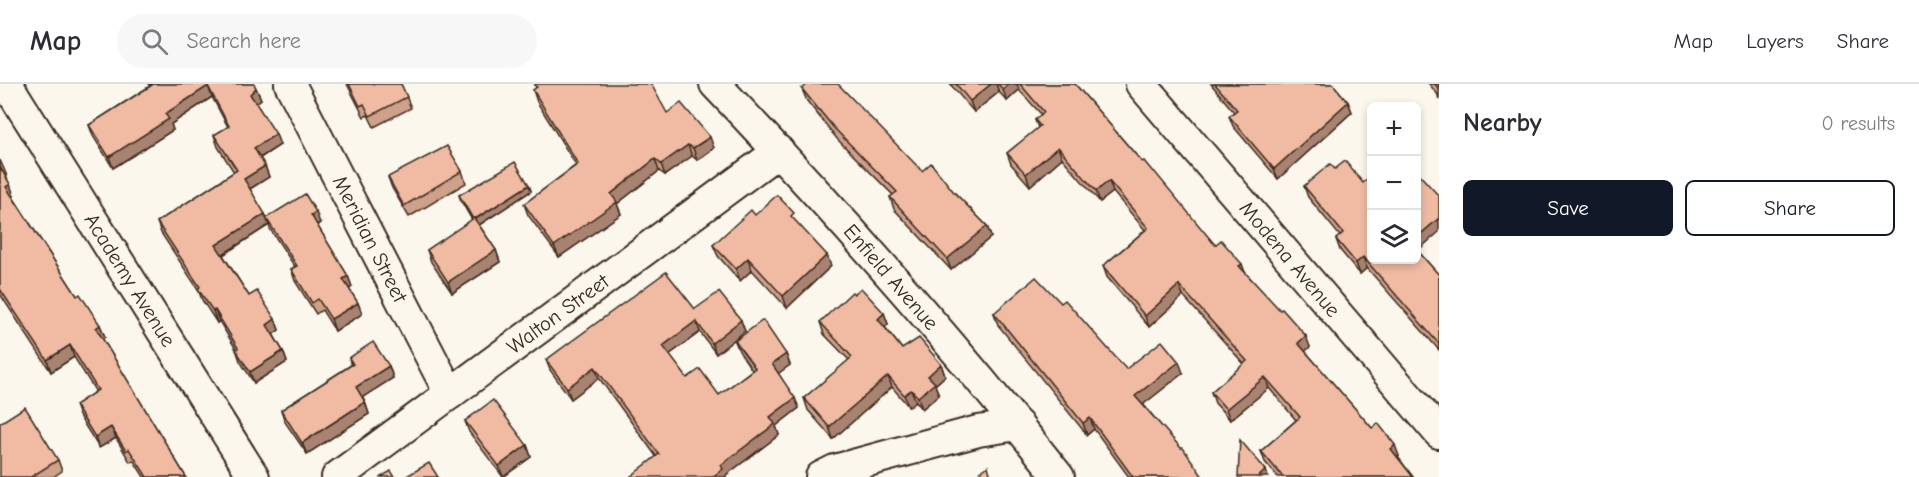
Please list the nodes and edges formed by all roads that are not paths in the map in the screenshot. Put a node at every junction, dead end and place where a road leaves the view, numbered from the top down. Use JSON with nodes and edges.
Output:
{"nodes":[{"id":1,"x":7,"y":84,"type":"edge"},
{"id":2,"x":290,"y":84,"type":"edge"},
{"id":3,"x":715,"y":84,"type":"edge"},
{"id":4,"x":1141,"y":84,"type":"edge"},
{"id":5,"x":779,"y":151,"type":"junction"},
{"id":6,"x":450,"y":394,"type":"junction"},
{"id":7,"x":1018,"y":425,"type":"junction"},
{"id":8,"x":1439,"y":433,"type":"edge"},
{"id":9,"x":254,"y":477,"type":"edge"},
{"id":10,"x":337,"y":477,"type":"edge"},
{"id":11,"x":821,"y":477,"type":"edge"},
{"id":12,"x":1059,"y":477,"type":"edge"}],
"edges":[{"from":1,"to":9,"type":"street","name":"Academy Avenue"},
{"from":2,"to":6,"type":"street","name":"Meridian Street"},
{"from":3,"to":5,"type":"street","name":"Enfield Avenue"},
{"from":4,"to":8,"type":"street","name":"Modena Avenue"},
{"from":5,"to":6,"type":"street","name":"Walton Street"},
{"from":5,"to":7,"type":"street","name":"Enfield Avenue"},
{"from":6,"to":10,"type":"street","name":"Walton Street"},
{"from":7,"to":11,"type":"street"},
{"from":7,"to":12,"type":"street","name":"Enfield Avenue"}]}
